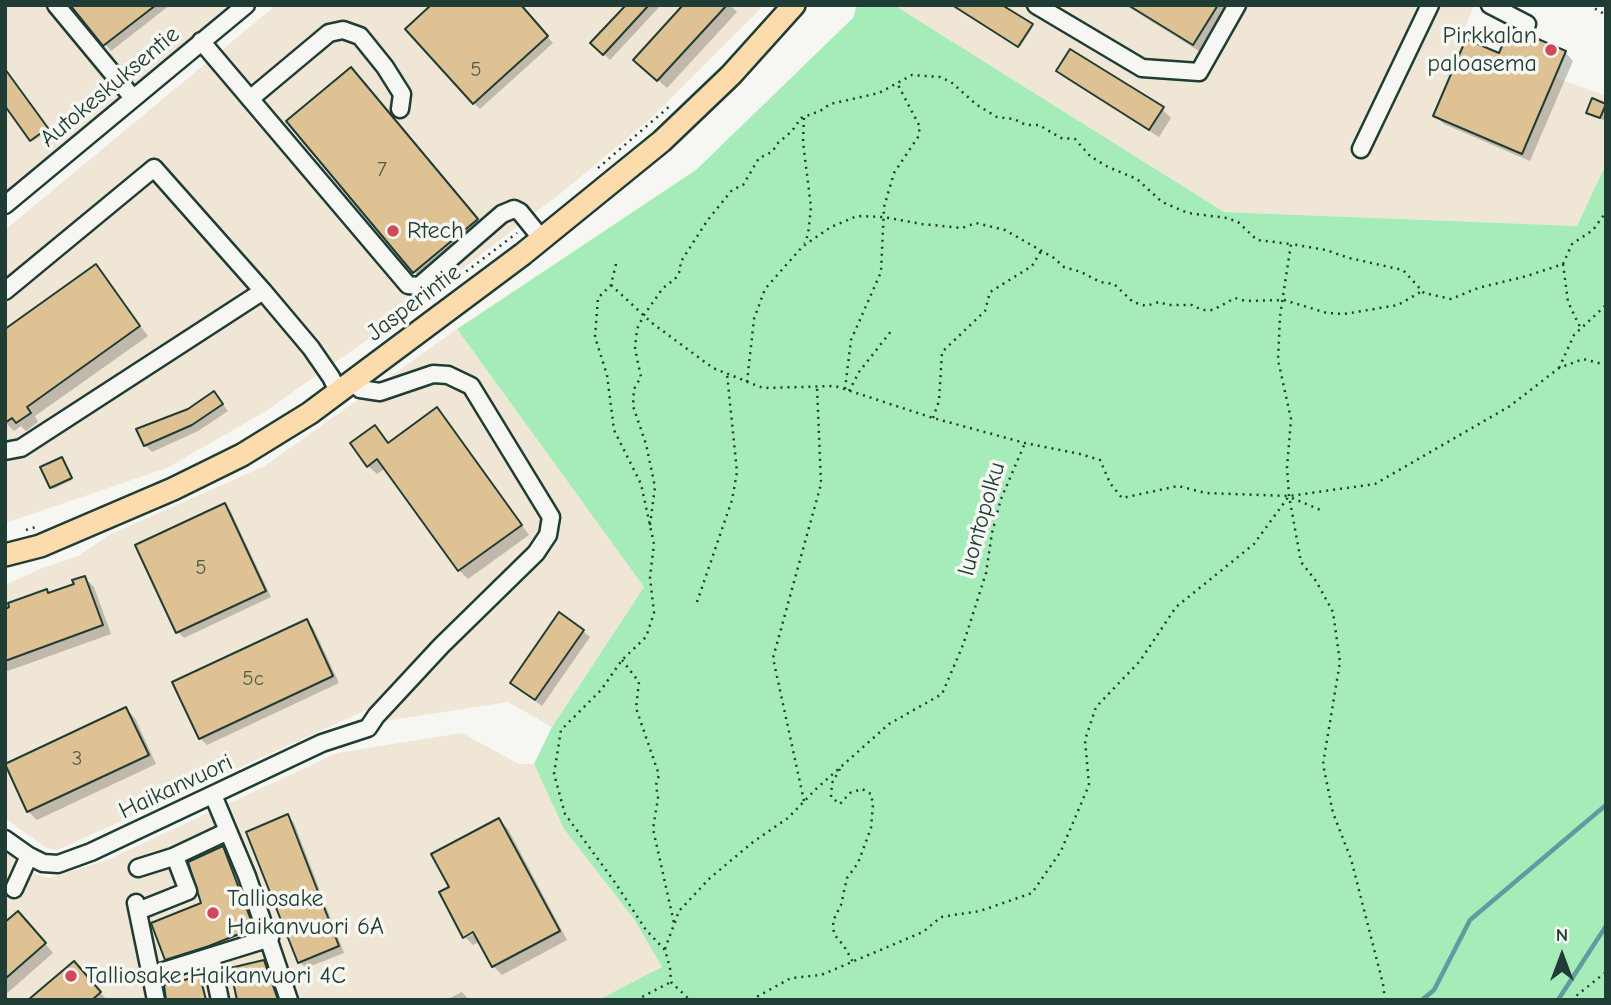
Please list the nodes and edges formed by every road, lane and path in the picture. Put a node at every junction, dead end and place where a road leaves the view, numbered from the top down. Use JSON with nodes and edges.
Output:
{"nodes":[{"id":1,"x":56,"y":5,"type":"edge"},
{"id":2,"x":246,"y":5,"type":"edge"},
{"id":3,"x":794,"y":5,"type":"edge"},
{"id":4,"x":1035,"y":5,"type":"edge"},
{"id":5,"x":1237,"y":5,"type":"edge"},
{"id":6,"x":1430,"y":5,"type":"edge"},
{"id":7,"x":1490,"y":5,"type":"edge"},
{"id":8,"x":1590,"y":5,"type":"edge"},
{"id":9,"x":1606,"y":15,"type":"edge"},
{"id":10,"x":1527,"y":24,"type":"dead end"},
{"id":11,"x":201,"y":41,"type":"junction"},
{"id":12,"x":897,"y":83,"type":"junction"},
{"id":13,"x":133,"y":98,"type":"junction"},
{"id":14,"x":250,"y":99,"type":"junction"},
{"id":15,"x":400,"y":109,"type":"dead end"},
{"id":16,"x":804,"y":117,"type":"junction"},
{"id":17,"x":1361,"y":149,"type":"dead end"},
{"id":18,"x":5,"y":205,"type":"edge"},
{"id":19,"x":1606,"y":212,"type":"edge"},
{"id":20,"x":883,"y":217,"type":"junction"},
{"id":21,"x":542,"y":239,"type":"junction"},
{"id":22,"x":1292,"y":244,"type":"junction"},
{"id":23,"x":803,"y":246,"type":"junction"},
{"id":24,"x":1041,"y":251,"type":"junction"},
{"id":25,"x":616,"y":264,"type":"dead end"},
{"id":26,"x":1563,"y":264,"type":"junction"},
{"id":27,"x":611,"y":285,"type":"junction"},
{"id":28,"x":5,"y":290,"type":"edge"},
{"id":29,"x":263,"y":291,"type":"junction"},
{"id":30,"x":1422,"y":291,"type":"junction"},
{"id":31,"x":1283,"y":300,"type":"junction"},
{"id":32,"x":1606,"y":305,"type":"edge"},
{"id":33,"x":644,"y":315,"type":"junction"},
{"id":34,"x":1581,"y":328,"type":"junction"},
{"id":35,"x":892,"y":330,"type":"dead end"},
{"id":36,"x":1606,"y":365,"type":"edge"},
{"id":37,"x":1559,"y":368,"type":"junction"},
{"id":38,"x":727,"y":374,"type":"junction"},
{"id":39,"x":747,"y":382,"type":"junction"},
{"id":40,"x":345,"y":386,"type":"junction"},
{"id":41,"x":817,"y":387,"type":"junction"},
{"id":42,"x":847,"y":390,"type":"junction"},
{"id":43,"x":933,"y":418,"type":"junction"},
{"id":44,"x":1025,"y":443,"type":"junction"},
{"id":45,"x":5,"y":451,"type":"edge"},
{"id":46,"x":1289,"y":496,"type":"junction"},
{"id":47,"x":1323,"y":511,"type":"dead end"},
{"id":48,"x":650,"y":525,"type":"junction"},
{"id":49,"x":5,"y":555,"type":"edge"},
{"id":50,"x":698,"y":602,"type":"dead end"},
{"id":51,"x":622,"y":660,"type":"junction"},
{"id":52,"x":842,"y":766,"type":"junction"},
{"id":53,"x":213,"y":795,"type":"junction"},
{"id":54,"x":804,"y":801,"type":"junction"},
{"id":55,"x":228,"y":831,"type":"junction"},
{"id":56,"x":5,"y":839,"type":"edge"},
{"id":57,"x":29,"y":856,"type":"junction"},
{"id":58,"x":173,"y":857,"type":"junction"},
{"id":59,"x":138,"y":868,"type":"dead end"},
{"id":60,"x":14,"y":889,"type":"dead end"},
{"id":61,"x":674,"y":924,"type":"junction"},
{"id":62,"x":270,"y":939,"type":"junction"},
{"id":63,"x":665,"y":950,"type":"junction"},
{"id":64,"x":211,"y":957,"type":"junction"},
{"id":65,"x":853,"y":962,"type":"junction"},
{"id":66,"x":1606,"y":972,"type":"edge"},
{"id":67,"x":151,"y":975,"type":"junction"},
{"id":68,"x":671,"y":982,"type":"junction"},
{"id":69,"x":639,"y":999,"type":"edge"},
{"id":70,"x":156,"y":1000,"type":"edge"},
{"id":71,"x":220,"y":1000,"type":"edge"},
{"id":72,"x":289,"y":1000,"type":"edge"},
{"id":73,"x":690,"y":1000,"type":"edge"},
{"id":74,"x":751,"y":1000,"type":"edge"},
{"id":75,"x":1385,"y":1000,"type":"edge"},
{"id":76,"x":1571,"y":1000,"type":"edge"}],
"edges":[{"from":1,"to":13,"type":"street"},
{"from":2,"to":11,"type":"street","name":"Autokeskuksentie"},
{"from":3,"to":21,"type":"main road","name":"Jasperintie"},
{"from":4,"to":5,"type":"street"},
{"from":6,"to":17,"type":"street"},
{"from":7,"to":10,"type":"street"},
{"from":8,"to":9,"type":"path"},
{"from":11,"to":13,"type":"street","name":"Autokeskuksentie"},
{"from":11,"to":14,"type":"street"},
{"from":12,"to":16,"type":"path"},
{"from":12,"to":20,"type":"path"},
{"from":12,"to":22,"type":"path"},
{"from":13,"to":18,"type":"street","name":"Autokeskuksentie"},
{"from":14,"to":15,"type":"street"},
{"from":14,"to":21,"type":"street"},
{"from":16,"to":23,"type":"path"},
{"from":16,"to":33,"type":"path"},
{"from":19,"to":26,"type":"path"},
{"from":20,"to":23,"type":"path"},
{"from":20,"to":24,"type":"path"},
{"from":20,"to":42,"type":"path"},
{"from":21,"to":40,"type":"main road","name":"Jasperintie"},
{"from":22,"to":30,"type":"path"},
{"from":22,"to":31,"type":"path"},
{"from":23,"to":39,"type":"path"},
{"from":24,"to":31,"type":"path"},
{"from":24,"to":43,"type":"path"},
{"from":25,"to":27,"type":"path"},
{"from":26,"to":30,"type":"path"},
{"from":26,"to":34,"type":"path"},
{"from":27,"to":33,"type":"path"},
{"from":27,"to":48,"type":"path"},
{"from":28,"to":29,"type":"street"},
{"from":29,"to":40,"type":"street"},
{"from":29,"to":45,"type":"street"},
{"from":30,"to":31,"type":"path"},
{"from":31,"to":46,"type":"path"},
{"from":32,"to":34,"type":"path"},
{"from":33,"to":38,"type":"path"},
{"from":33,"to":48,"type":"path"},
{"from":34,"to":37,"type":"path"},
{"from":35,"to":42,"type":"path"},
{"from":36,"to":37,"type":"path"},
{"from":37,"to":46,"type":"path"},
{"from":38,"to":39,"type":"path"},
{"from":38,"to":50,"type":"path"},
{"from":39,"to":41,"type":"path"},
{"from":40,"to":49,"type":"main road","name":"Jasperintie"},
{"from":40,"to":53,"type":"street","name":"Haikanvuori"},
{"from":41,"to":42,"type":"path"},
{"from":41,"to":54,"type":"path"},
{"from":42,"to":43,"type":"path"},
{"from":43,"to":44,"type":"path"},
{"from":44,"to":46,"type":"path","name":"luontopolku"},
{"from":44,"to":52,"type":"path","name":"luontopolku"},
{"from":46,"to":47,"type":"path"},
{"from":46,"to":65,"type":"path"},
{"from":46,"to":75,"type":"path"},
{"from":48,"to":51,"type":"path"},
{"from":51,"to":61,"type":"path"},
{"from":51,"to":63,"type":"path"},
{"from":52,"to":54,"type":"path","name":"luontopolku"},
{"from":52,"to":65,"type":"path"},
{"from":53,"to":55,"type":"street"},
{"from":53,"to":57,"type":"street","name":"Haikanvuori"},
{"from":54,"to":61,"type":"path","name":"luontopolku"},
{"from":55,"to":58,"type":"street"},
{"from":55,"to":62,"type":"street"},
{"from":56,"to":57,"type":"street","name":"Haikanvuori"},
{"from":57,"to":60,"type":"street"},
{"from":58,"to":59,"type":"street"},
{"from":58,"to":67,"type":"street"},
{"from":61,"to":63,"type":"path","name":"luontopolku"},
{"from":62,"to":64,"type":"street"},
{"from":62,"to":72,"type":"street"},
{"from":63,"to":68,"type":"path"},
{"from":64,"to":67,"type":"street"},
{"from":64,"to":71,"type":"street"},
{"from":65,"to":74,"type":"path"},
{"from":66,"to":76,"type":"path"},
{"from":67,"to":70,"type":"street"},
{"from":68,"to":69,"type":"path"},
{"from":68,"to":73,"type":"path"}]}
